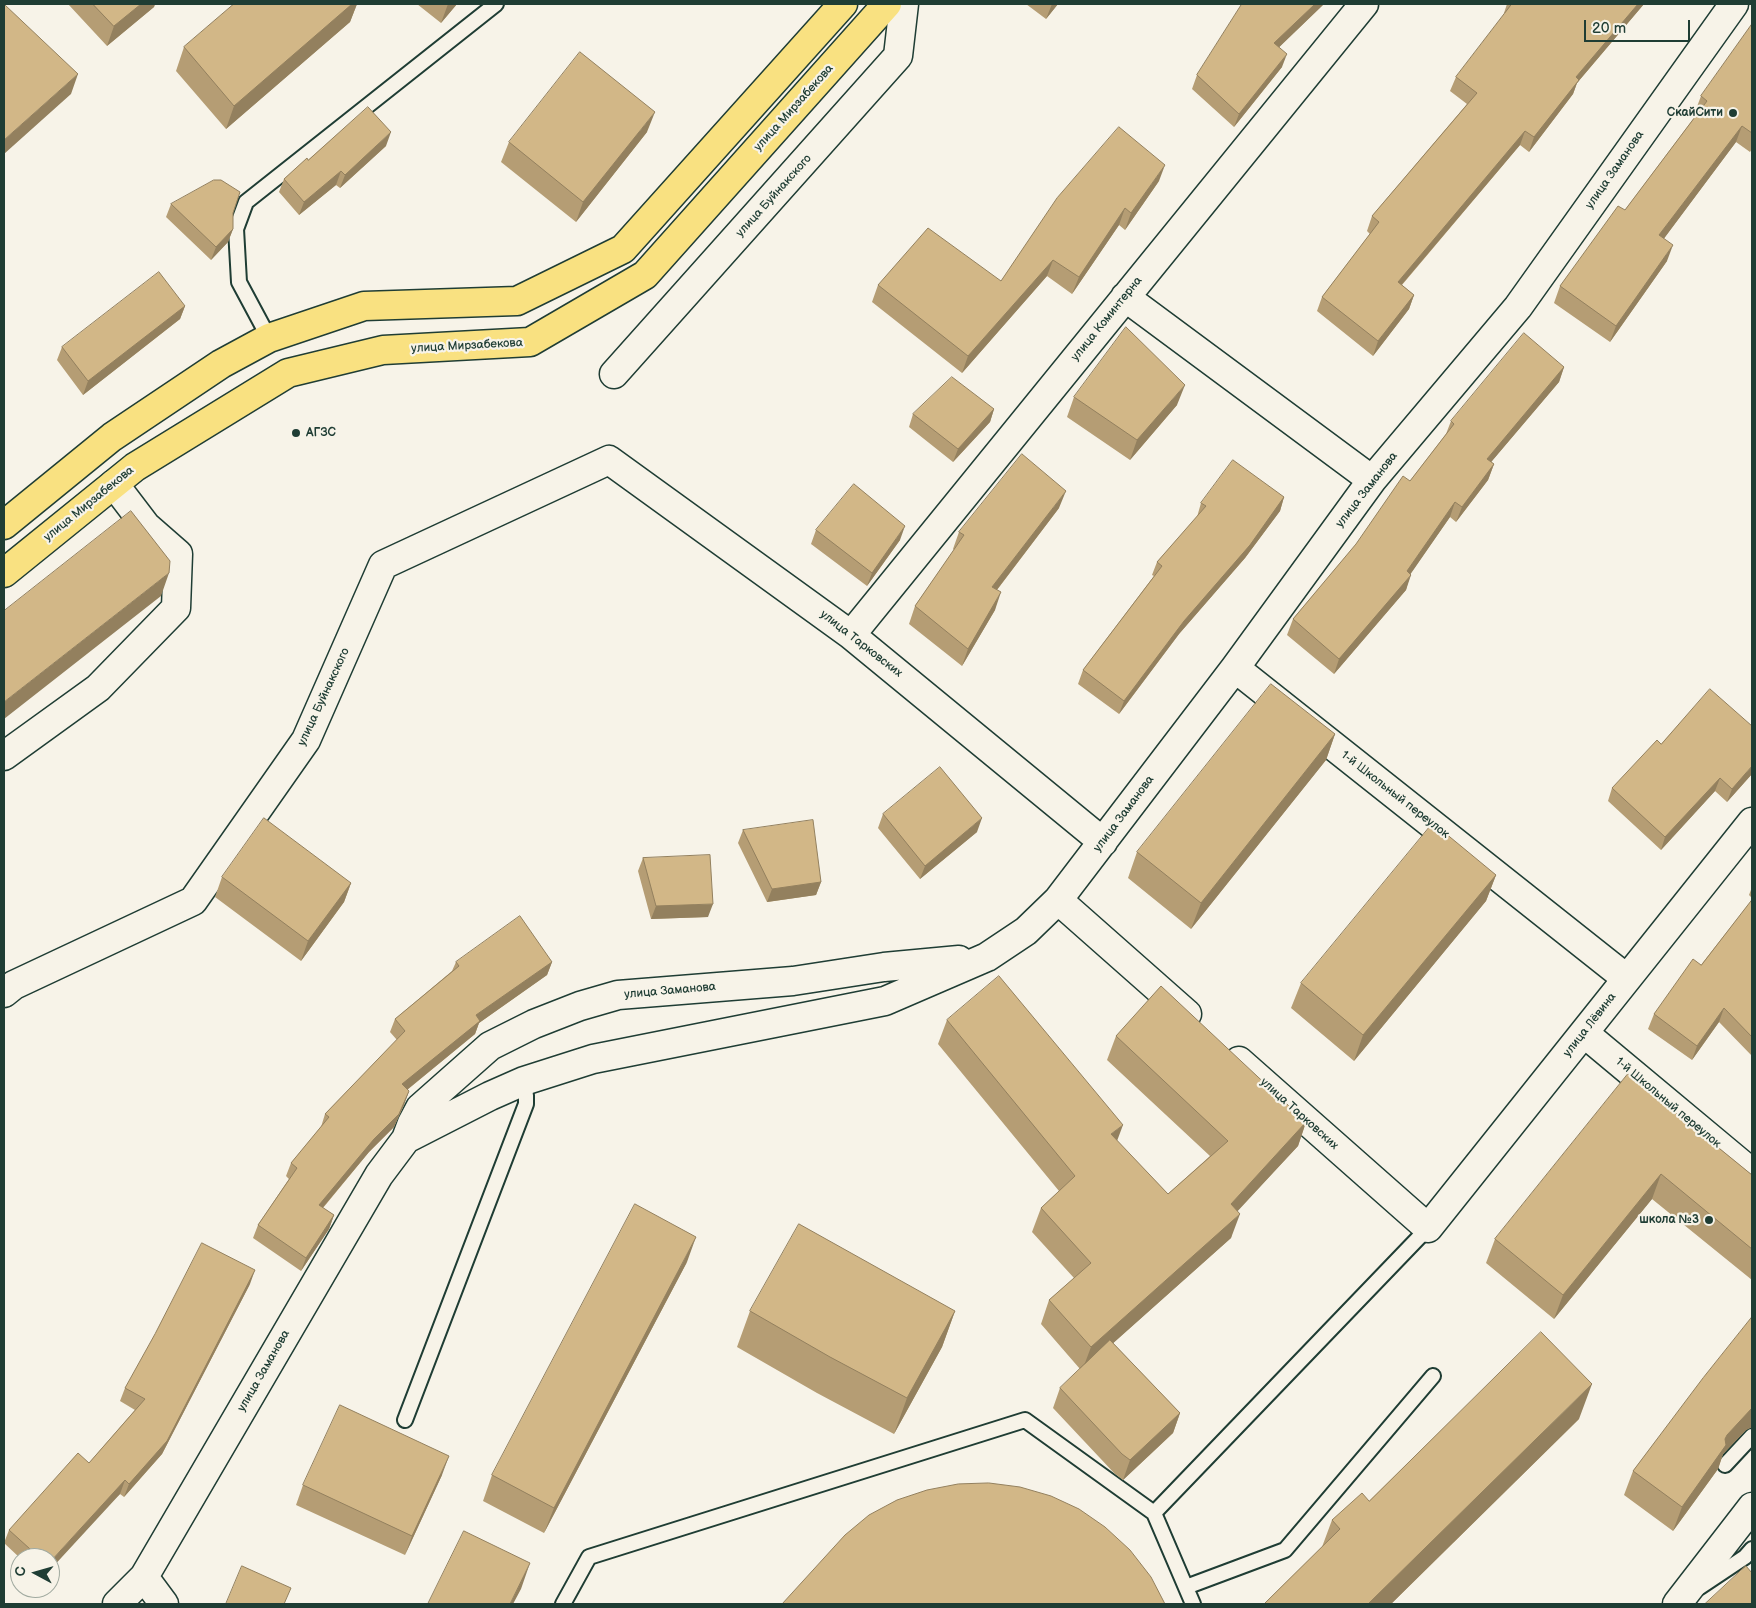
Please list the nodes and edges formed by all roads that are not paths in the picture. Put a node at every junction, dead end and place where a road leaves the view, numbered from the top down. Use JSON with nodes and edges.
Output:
{"nodes":[{"id":1,"x":496,"y":4,"type":"edge"},
{"id":2,"x":843,"y":4,"type":"edge"},
{"id":3,"x":887,"y":4,"type":"edge"},
{"id":4,"x":904,"y":4,"type":"edge"},
{"id":5,"x":1364,"y":4,"type":"edge"},
{"id":6,"x":1733,"y":5,"type":"edge"},
{"id":7,"x":1125,"y":296,"type":"junction"},
{"id":8,"x":270,"y":338,"type":"junction"},
{"id":9,"x":614,"y":374,"type":"dead end"},
{"id":10,"x":609,"y":460,"type":"joint"},
{"id":11,"x":1372,"y":480,"type":"junction"},
{"id":12,"x":114,"y":484,"type":"junction"},
{"id":13,"x":4,"y":525,"type":"edge"},
{"id":14,"x":4,"y":573,"type":"edge"},
{"id":15,"x":851,"y":634,"type":"junction"},
{"id":16,"x":1235,"y":668,"type":"junction"},
{"id":17,"x":4,"y":756,"type":"edge"},
{"id":18,"x":1752,"y":822,"type":"edge"},
{"id":19,"x":1102,"y":842,"type":"junction"},
{"id":20,"x":1058,"y":900,"type":"junction"},
{"id":21,"x":987,"y":957,"type":"junction"},
{"id":22,"x":1626,"y":978,"type":"junction"},
{"id":23,"x":4,"y":993,"type":"edge"},
{"id":24,"x":1584,"y":1033,"type":"junction"},
{"id":25,"x":524,"y":1081,"type":"junction"},
{"id":26,"x":406,"y":1139,"type":"junction"},
{"id":27,"x":1752,"y":1173,"type":"edge"},
{"id":28,"x":1428,"y":1228,"type":"junction"},
{"id":29,"x":1433,"y":1376,"type":"dead end"},
{"id":30,"x":405,"y":1420,"type":"dead end"},
{"id":31,"x":1752,"y":1436,"type":"edge"},
{"id":32,"x":1725,"y":1465,"type":"edge"},
{"id":33,"x":1752,"y":1507,"type":"edge"},
{"id":34,"x":1154,"y":1513,"type":"junction"},
{"id":35,"x":1752,"y":1549,"type":"edge"},
{"id":36,"x":144,"y":1577,"type":"junction"},
{"id":37,"x":1186,"y":1587,"type":"junction"},
{"id":38,"x":1678,"y":1603,"type":"edge"},
{"id":39,"x":117,"y":1604,"type":"edge"},
{"id":40,"x":164,"y":1604,"type":"edge"},
{"id":41,"x":563,"y":1604,"type":"edge"},
{"id":42,"x":1193,"y":1604,"type":"edge"}],
"edges":[{"from":1,"to":8,"type":"lane"},
{"from":2,"to":8,"type":"main road"},
{"from":3,"to":12,"type":"main road","name":"улица Мирзабекова"},
{"from":4,"to":9,"type":"street","name":"улица Буйнакского"},
{"from":5,"to":7,"type":"street","name":"улица Коминтерна"},
{"from":6,"to":11,"type":"street","name":"улица Заманова"},
{"from":7,"to":11,"type":"street"},
{"from":7,"to":15,"type":"street","name":"улица Коминтерна"},
{"from":8,"to":13,"type":"main road"},
{"from":10,"to":15,"type":"street","name":"улица Тарковских"},
{"from":10,"to":23,"type":"street","name":"улица Буйнакского"},
{"from":11,"to":16,"type":"street","name":"улица Заманова"},
{"from":12,"to":14,"type":"main road","name":"улица Мирзабекова"},
{"from":12,"to":17,"type":"street"},
{"from":15,"to":19,"type":"street","name":"улица Тарковских"},
{"from":16,"to":19,"type":"street","name":"улица Заманова"},
{"from":16,"to":22,"type":"street","name":"1-й Школьный переулок"},
{"from":18,"to":22,"type":"street","name":"улица Лёвина"},
{"from":19,"to":20,"type":"street","name":"улица Заманова"},
{"from":20,"to":21,"type":"street","name":"улица Заманова"},
{"from":20,"to":28,"type":"street","name":"улица Тарковских"},
{"from":21,"to":25,"type":"street","name":"улица Заманова"},
{"from":21,"to":26,"type":"street","name":"улица Заманова"},
{"from":22,"to":24,"type":"street","name":"улица Лёвина"},
{"from":24,"to":27,"type":"street","name":"1-й Школьный переулок"},
{"from":24,"to":28,"type":"street","name":"улица Лёвина"},
{"from":25,"to":26,"type":"street","name":"улица Заманова"},
{"from":25,"to":30,"type":"lane"},
{"from":26,"to":36,"type":"street","name":"улица Заманова"},
{"from":28,"to":34,"type":"lane"},
{"from":29,"to":37,"type":"lane"},
{"from":31,"to":32,"type":"lane"},
{"from":33,"to":38,"type":"street"},
{"from":34,"to":37,"type":"lane"},
{"from":34,"to":41,"type":"lane"},
{"from":35,"to":38,"type":"lane"},
{"from":36,"to":39,"type":"street","name":"улица Заманова"},
{"from":36,"to":40,"type":"street"},
{"from":37,"to":42,"type":"lane"}]}
